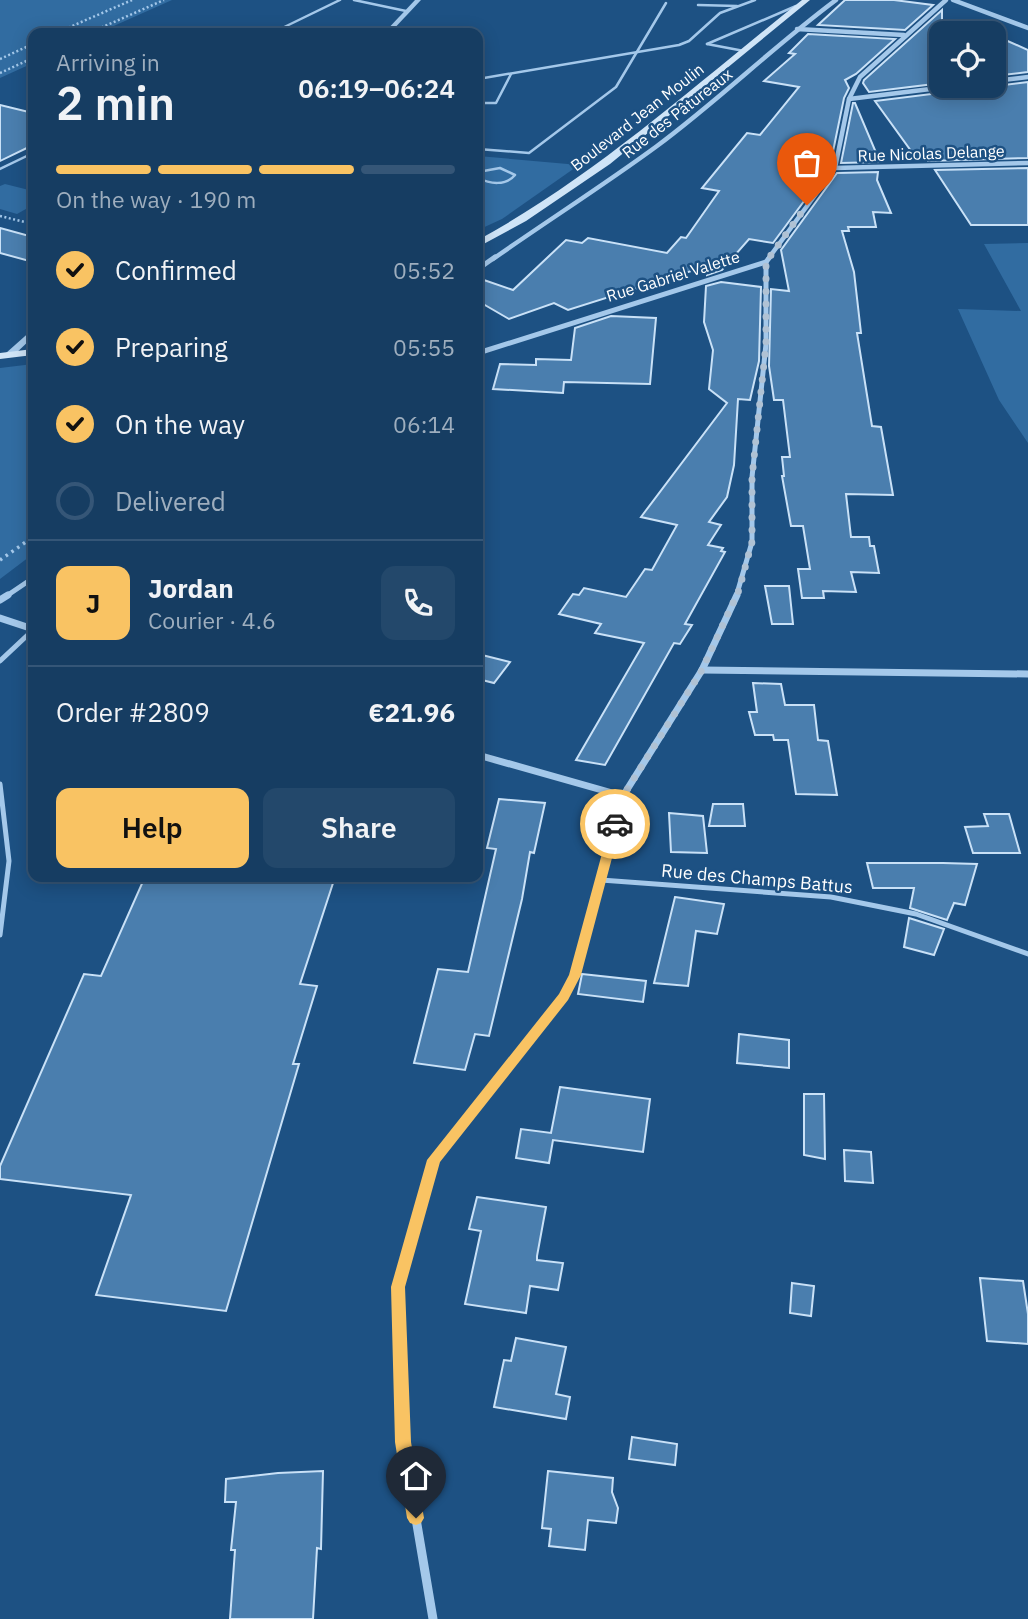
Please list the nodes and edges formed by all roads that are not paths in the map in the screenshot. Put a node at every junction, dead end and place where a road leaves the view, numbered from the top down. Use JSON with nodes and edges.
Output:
{"nodes":[{"id":1,"x":340,"y":0,"type":"edge"},
{"id":2,"x":354,"y":0,"type":"edge"},
{"id":3,"x":418,"y":0,"type":"edge"},
{"id":4,"x":755,"y":0,"type":"edge"},
{"id":5,"x":836,"y":0,"type":"edge"},
{"id":6,"x":946,"y":0,"type":"edge"},
{"id":7,"x":953,"y":0,"type":"edge"},
{"id":8,"x":666,"y":3,"type":"dead end"},
{"id":9,"x":802,"y":3,"type":"edge"},
{"id":10,"x":698,"y":5,"type":"dead end"},
{"id":11,"x":743,"y":6,"type":"junction"},
{"id":12,"x":406,"y":10,"type":"junction"},
{"id":13,"x":282,"y":28,"type":"edge"},
{"id":14,"x":391,"y":28,"type":"edge"},
{"id":15,"x":1028,"y":28,"type":"edge"},
{"id":16,"x":797,"y":29,"type":"junction"},
{"id":17,"x":904,"y":35,"type":"junction"},
{"id":18,"x":744,"y":51,"type":"junction"},
{"id":19,"x":639,"y":52,"type":"junction"},
{"id":20,"x":510,"y":74,"type":"junction"},
{"id":21,"x":1028,"y":77,"type":"edge"},
{"id":22,"x":483,"y":78,"type":"edge"},
{"id":23,"x":1006,"y":80,"type":"edge"},
{"id":24,"x":929,"y":89,"type":"edge"},
{"id":25,"x":849,"y":99,"type":"junction"},
{"id":26,"x":483,"y":103,"type":"edge"},
{"id":27,"x":483,"y":149,"type":"edge"},
{"id":28,"x":28,"y":155,"type":"edge"},
{"id":29,"x":1028,"y":163,"type":"edge"},
{"id":30,"x":835,"y":168,"type":"junction"},
{"id":31,"x":0,"y":169,"type":"edge"},
{"id":32,"x":483,"y":170,"type":"edge"},
{"id":33,"x":483,"y":179,"type":"edge"},
{"id":34,"x":483,"y":241,"type":"edge"},
{"id":35,"x":766,"y":262,"type":"junction"},
{"id":36,"x":483,"y":267,"type":"edge"},
{"id":37,"x":28,"y":336,"type":"edge"},
{"id":38,"x":483,"y":351,"type":"edge"},
{"id":39,"x":28,"y":353,"type":"edge"},
{"id":40,"x":5,"y":355,"type":"edge"},
{"id":41,"x":28,"y":581,"type":"edge"},
{"id":42,"x":0,"y":600,"type":"edge"},
{"id":43,"x":0,"y":618,"type":"edge"},
{"id":44,"x":28,"y":628,"type":"edge"},
{"id":45,"x":28,"y":635,"type":"edge"},
{"id":46,"x":0,"y":661,"type":"edge"},
{"id":47,"x":702,"y":670,"type":"junction"},
{"id":48,"x":1028,"y":674,"type":"edge"},
{"id":49,"x":483,"y":756,"type":"edge"},
{"id":50,"x":0,"y":783,"type":"edge"},
{"id":51,"x":623,"y":796,"type":"junction"},
{"id":52,"x":601,"y":880,"type":"junction"},
{"id":53,"x":0,"y":935,"type":"edge"},
{"id":54,"x":1028,"y":954,"type":"edge"},
{"id":55,"x":433,"y":1619,"type":"edge"}],
"edges":[{"from":1,"to":13,"type":"lane"},
{"from":2,"to":12,"type":"lane"},
{"from":3,"to":12,"type":"street"},
{"from":4,"to":11,"type":"lane"},
{"from":5,"to":16,"type":"street","name":"Rue des Pâtureaux"},
{"from":6,"to":17,"type":"street","name":"Rue Gabriel Valette"},
{"from":7,"to":15,"type":"street"},
{"from":8,"to":19,"type":"lane"},
{"from":9,"to":18,"type":"main road","name":"Boulevard Jean Moulin"},
{"from":9,"to":18,"type":"lane"},
{"from":10,"to":11,"type":"lane"},
{"from":11,"to":19,"type":"lane"},
{"from":12,"to":14,"type":"street"},
{"from":16,"to":17,"type":"street"},
{"from":16,"to":36,"type":"street","name":"Rue des Pâtureaux"},
{"from":17,"to":25,"type":"street","name":"Rue Gabriel Valette"},
{"from":18,"to":34,"type":"main road","name":"Boulevard Jean Moulin"},
{"from":19,"to":20,"type":"lane"},
{"from":19,"to":27,"type":"lane"},
{"from":20,"to":22,"type":"lane"},
{"from":20,"to":26,"type":"lane"},
{"from":21,"to":23,"type":"street"},
{"from":24,"to":25,"type":"street"},
{"from":25,"to":30,"type":"street","name":"Rue Gabriel Valette"},
{"from":28,"to":31,"type":"lane"},
{"from":29,"to":30,"type":"street","name":"Rue Nicolas Delange"},
{"from":30,"to":35,"type":"street","name":"Rue Gabriel Valette"},
{"from":32,"to":33,"type":"lane"},
{"from":35,"to":38,"type":"street","name":"Rue Gabriel Valette"},
{"from":35,"to":47,"type":"street"},
{"from":37,"to":40,"type":"street"},
{"from":39,"to":40,"type":"main road"},
{"from":41,"to":42,"type":"street"},
{"from":43,"to":44,"type":"street"},
{"from":45,"to":46,"type":"lane"},
{"from":47,"to":48,"type":"street"},
{"from":47,"to":51,"type":"street"},
{"from":49,"to":51,"type":"street"},
{"from":50,"to":53,"type":"lane"},
{"from":51,"to":52,"type":"street"},
{"from":52,"to":54,"type":"lane","name":"Rue des Champs Battus"},
{"from":52,"to":55,"type":"street"}]}
